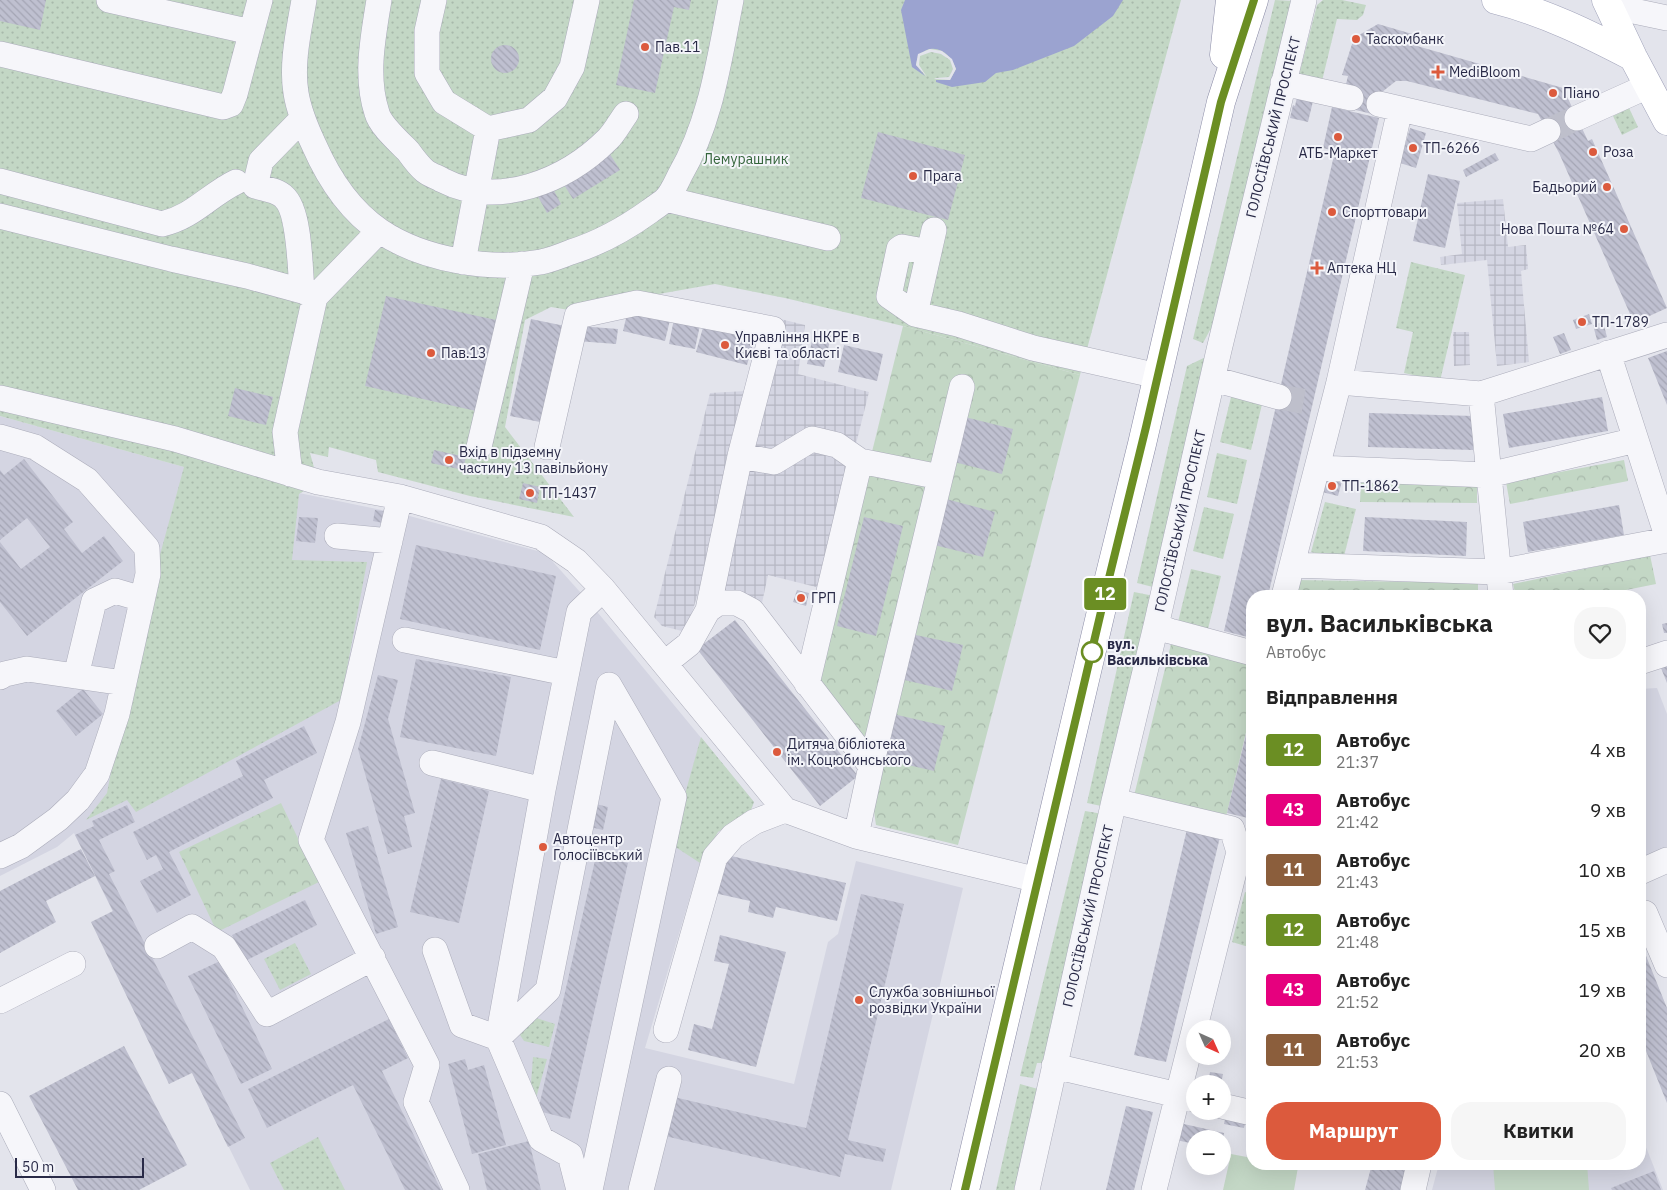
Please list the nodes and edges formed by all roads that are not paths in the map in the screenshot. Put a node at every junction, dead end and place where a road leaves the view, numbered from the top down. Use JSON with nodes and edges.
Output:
{"nodes":[{"id":1,"x":109,"y":0,"type":"edge"},
{"id":2,"x":260,"y":0,"type":"edge"},
{"id":3,"x":304,"y":0,"type":"edge"},
{"id":4,"x":379,"y":0,"type":"edge"},
{"id":5,"x":434,"y":0,"type":"edge"},
{"id":6,"x":587,"y":0,"type":"edge"},
{"id":7,"x":731,"y":0,"type":"edge"},
{"id":8,"x":1230,"y":0,"type":"edge"},
{"id":9,"x":1254,"y":0,"type":"edge"},
{"id":10,"x":1304,"y":0,"type":"edge"},
{"id":11,"x":1496,"y":0,"type":"edge"},
{"id":12,"x":1620,"y":3,"type":"edge"},
{"id":13,"x":1667,"y":18,"type":"edge"},
{"id":14,"x":251,"y":32,"type":"junction"},
{"id":15,"x":0,"y":54,"type":"edge"},
{"id":16,"x":1633,"y":57,"type":"junction"},
{"id":17,"x":1283,"y":83,"type":"junction"},
{"id":18,"x":1658,"y":86,"type":"edge"},
{"id":19,"x":1351,"y":98,"type":"dead end"},
{"id":20,"x":1221,"y":102,"type":"junction"},
{"id":21,"x":626,"y":114,"type":"dead end"},
{"id":22,"x":1577,"y":118,"type":"tunnel mouth"},
{"id":23,"x":302,"y":119,"type":"junction"},
{"id":24,"x":1667,"y":121,"type":"edge"},
{"id":25,"x":488,"y":129,"type":"junction"},
{"id":26,"x":1548,"y":131,"type":"tunnel mouth"},
{"id":27,"x":0,"y":181,"type":"edge"},
{"id":28,"x":236,"y":182,"type":"dead end"},
{"id":29,"x":476,"y":192,"type":"junction"},
{"id":30,"x":666,"y":199,"type":"junction"},
{"id":31,"x":0,"y":216,"type":"edge"},
{"id":32,"x":379,"y":230,"type":"junction"},
{"id":33,"x":828,"y":238,"type":"dead end"},
{"id":34,"x":932,"y":241,"type":"dead end"},
{"id":35,"x":463,"y":262,"type":"junction"},
{"id":36,"x":522,"y":264,"type":"junction"},
{"id":37,"x":309,"y":294,"type":"junction"},
{"id":38,"x":1667,"y":335,"type":"edge"},
{"id":39,"x":1608,"y":353,"type":"junction"},
{"id":40,"x":1158,"y":376,"type":"junction"},
{"id":41,"x":1213,"y":379,"type":"junction"},
{"id":42,"x":1339,"y":382,"type":"junction"},
{"id":43,"x":962,"y":386,"type":"dead end"},
{"id":44,"x":1480,"y":394,"type":"junction"},
{"id":45,"x":1279,"y":396,"type":"tunnel mouth"},
{"id":46,"x":0,"y":398,"type":"edge"},
{"id":47,"x":0,"y":437,"type":"edge"},
{"id":48,"x":543,"y":437,"type":"dead end"},
{"id":49,"x":1636,"y":440,"type":"junction"},
{"id":50,"x":479,"y":447,"type":"dead end"},
{"id":51,"x":740,"y":456,"type":"junction"},
{"id":52,"x":860,"y":461,"type":"junction"},
{"id":53,"x":1317,"y":468,"type":"junction"},
{"id":54,"x":290,"y":474,"type":"junction"},
{"id":55,"x":1489,"y":475,"type":"junction"},
{"id":56,"x":940,"y":478,"type":"junction"},
{"id":57,"x":400,"y":497,"type":"junction"},
{"id":58,"x":337,"y":536,"type":"dead end"},
{"id":59,"x":1667,"y":536,"type":"edge"},
{"id":60,"x":1667,"y":540,"type":"edge"},
{"id":61,"x":390,"y":542,"type":"junction"},
{"id":62,"x":1292,"y":565,"type":"junction"},
{"id":63,"x":1498,"y":572,"type":"junction"},
{"id":64,"x":604,"y":589,"type":"junction"},
{"id":65,"x":1286,"y":590,"type":"edge"},
{"id":66,"x":1500,"y":590,"type":"edge"},
{"id":67,"x":142,"y":599,"type":"junction"},
{"id":68,"x":708,"y":610,"type":"junction"},
{"id":69,"x":1156,"y":626,"type":"junction"},
{"id":70,"x":406,"y":640,"type":"dead end"},
{"id":71,"x":1246,"y":651,"type":"edge"},
{"id":72,"x":1667,"y":653,"type":"edge"},
{"id":73,"x":1646,"y":660,"type":"edge"},
{"id":74,"x":665,"y":663,"type":"junction"},
{"id":75,"x":566,"y":673,"type":"junction"},
{"id":76,"x":76,"y":676,"type":"junction"},
{"id":77,"x":0,"y":677,"type":"edge"},
{"id":78,"x":124,"y":683,"type":"junction"},
{"id":79,"x":807,"y":684,"type":"junction"},
{"id":80,"x":432,"y":763,"type":"dead end"},
{"id":81,"x":871,"y":766,"type":"junction"},
{"id":82,"x":543,"y":790,"type":"junction"},
{"id":83,"x":1114,"y":801,"type":"junction"},
{"id":84,"x":785,"y":810,"type":"junction"},
{"id":85,"x":856,"y":836,"type":"junction"},
{"id":86,"x":1246,"y":854,"type":"edge"},
{"id":87,"x":0,"y":856,"type":"edge"},
{"id":88,"x":1667,"y":860,"type":"edge"},
{"id":89,"x":1646,"y":869,"type":"edge"},
{"id":90,"x":1038,"y":880,"type":"junction"},
{"id":91,"x":1646,"y":915,"type":"edge"},
{"id":92,"x":157,"y":946,"type":"dead end"},
{"id":93,"x":435,"y":950,"type":"dead end"},
{"id":94,"x":374,"y":958,"type":"junction"},
{"id":95,"x":73,"y":964,"type":"dead end"},
{"id":96,"x":1667,"y":965,"type":"edge"},
{"id":97,"x":0,"y":1001,"type":"edge"},
{"id":98,"x":666,"y":1030,"type":"dead end"},
{"id":99,"x":498,"y":1038,"type":"junction"},
{"id":100,"x":1054,"y":1066,"type":"junction"},
{"id":101,"x":1191,"y":1075,"type":"edge"},
{"id":102,"x":669,"y":1079,"type":"dead end"},
{"id":103,"x":1186,"y":1097,"type":"edge"},
{"id":104,"x":0,"y":1104,"type":"edge"},
{"id":105,"x":1231,"y":1108,"type":"edge"},
{"id":106,"x":1246,"y":1112,"type":"edge"},
{"id":107,"x":1418,"y":1170,"type":"edge"},
{"id":108,"x":43,"y":1190,"type":"edge"},
{"id":109,"x":457,"y":1190,"type":"edge"},
{"id":110,"x":579,"y":1190,"type":"edge"},
{"id":111,"x":590,"y":1190,"type":"edge"},
{"id":112,"x":641,"y":1190,"type":"edge"},
{"id":113,"x":965,"y":1190,"type":"edge"},
{"id":114,"x":1027,"y":1190,"type":"edge"},
{"id":115,"x":1154,"y":1190,"type":"edge"},
{"id":116,"x":1413,"y":1190,"type":"edge"}],
"edges":[{"from":1,"to":14,"type":"street"},
{"from":2,"to":14,"type":"street"},
{"from":3,"to":23,"type":"street"},
{"from":4,"to":29,"type":"street"},
{"from":5,"to":25,"type":"street"},
{"from":6,"to":25,"type":"street"},
{"from":7,"to":30,"type":"street"},
{"from":8,"to":20,"type":"main road"},
{"from":9,"to":20,"type":"main road"},
{"from":10,"to":17,"type":"street","name":"ГОЛОСІЇВСЬКИЙ ПРОСПЕКТ"},
{"from":11,"to":16,"type":"main road"},
{"from":12,"to":13,"type":"street"},
{"from":12,"to":16,"type":"main road"},
{"from":12,"to":18,"type":"main road"},
{"from":14,"to":15,"type":"street"},
{"from":16,"to":18,"type":"main road"},
{"from":17,"to":19,"type":"street"},
{"from":17,"to":41,"type":"street","name":"ГОЛОСІЇВСЬКИЙ ПРОСПЕКТ"},
{"from":18,"to":22,"type":"street"},
{"from":18,"to":24,"type":"main road"},
{"from":20,"to":40,"type":"main road"},
{"from":21,"to":29,"type":"street"},
{"from":23,"to":32,"type":"street"},
{"from":23,"to":37,"type":"street"},
{"from":25,"to":29,"type":"street"},
{"from":26,"to":42,"type":"street"},
{"from":27,"to":28,"type":"street"},
{"from":29,"to":35,"type":"street"},
{"from":30,"to":33,"type":"street"},
{"from":30,"to":36,"type":"street"},
{"from":31,"to":37,"type":"street"},
{"from":32,"to":35,"type":"street"},
{"from":32,"to":37,"type":"street"},
{"from":34,"to":40,"type":"street"},
{"from":35,"to":36,"type":"street"},
{"from":36,"to":50,"type":"street"},
{"from":37,"to":54,"type":"street"},
{"from":38,"to":39,"type":"street"},
{"from":39,"to":44,"type":"street"},
{"from":39,"to":49,"type":"street"},
{"from":40,"to":90,"type":"main road"},
{"from":41,"to":45,"type":"street"},
{"from":41,"to":69,"type":"street","name":"ГОЛОСІЇВСЬКИЙ ПРОСПЕКТ"},
{"from":42,"to":44,"type":"street"},
{"from":42,"to":53,"type":"street"},
{"from":43,"to":56,"type":"street"},
{"from":44,"to":55,"type":"street"},
{"from":46,"to":54,"type":"street"},
{"from":47,"to":67,"type":"street"},
{"from":48,"to":51,"type":"street"},
{"from":49,"to":55,"type":"street"},
{"from":49,"to":59,"type":"street"},
{"from":51,"to":52,"type":"street"},
{"from":51,"to":68,"type":"street"},
{"from":52,"to":56,"type":"street"},
{"from":52,"to":79,"type":"street"},
{"from":53,"to":55,"type":"street"},
{"from":53,"to":62,"type":"street"},
{"from":54,"to":57,"type":"street"},
{"from":55,"to":63,"type":"street"},
{"from":56,"to":81,"type":"street"},
{"from":57,"to":61,"type":"street"},
{"from":57,"to":64,"type":"street"},
{"from":58,"to":61,"type":"street"},
{"from":60,"to":63,"type":"street"},
{"from":61,"to":94,"type":"street"},
{"from":62,"to":63,"type":"street"},
{"from":62,"to":65,"type":"street"},
{"from":63,"to":66,"type":"street"},
{"from":64,"to":74,"type":"street"},
{"from":64,"to":75,"type":"street"},
{"from":67,"to":76,"type":"street"},
{"from":67,"to":78,"type":"street"},
{"from":68,"to":74,"type":"street"},
{"from":68,"to":79,"type":"street"},
{"from":69,"to":71,"type":"street"},
{"from":69,"to":83,"type":"street","name":"ГОЛОСІЇВСЬКИЙ ПРОСПЕКТ"},
{"from":70,"to":75,"type":"street"},
{"from":72,"to":73,"type":"street"},
{"from":74,"to":84,"type":"street"},
{"from":75,"to":82,"type":"street"},
{"from":76,"to":77,"type":"street"},
{"from":76,"to":78,"type":"street"},
{"from":78,"to":87,"type":"street"},
{"from":79,"to":81,"type":"street"},
{"from":80,"to":82,"type":"street"},
{"from":81,"to":85,"type":"street"},
{"from":82,"to":99,"type":"street"},
{"from":83,"to":86,"type":"street"},
{"from":83,"to":100,"type":"street","name":"ГОЛОСІЇВСЬКИЙ ПРОСПЕКТ"},
{"from":84,"to":85,"type":"street"},
{"from":84,"to":98,"type":"street"},
{"from":85,"to":90,"type":"street"},
{"from":86,"to":101,"type":"street"},
{"from":88,"to":89,"type":"street"},
{"from":90,"to":113,"type":"main road"},
{"from":91,"to":96,"type":"street"},
{"from":92,"to":94,"type":"street"},
{"from":93,"to":99,"type":"street"},
{"from":94,"to":109,"type":"street"},
{"from":95,"to":97,"type":"street"},
{"from":99,"to":110,"type":"street"},
{"from":99,"to":111,"type":"street"},
{"from":100,"to":103,"type":"street"},
{"from":100,"to":114,"type":"street","name":"ГОЛОСІЇВСЬКИЙ ПРОСПЕКТ"},
{"from":102,"to":112,"type":"street"},
{"from":103,"to":115,"type":"street"},
{"from":104,"to":108,"type":"street"},
{"from":105,"to":106,"type":"street"},
{"from":107,"to":116,"type":"street"}]}
